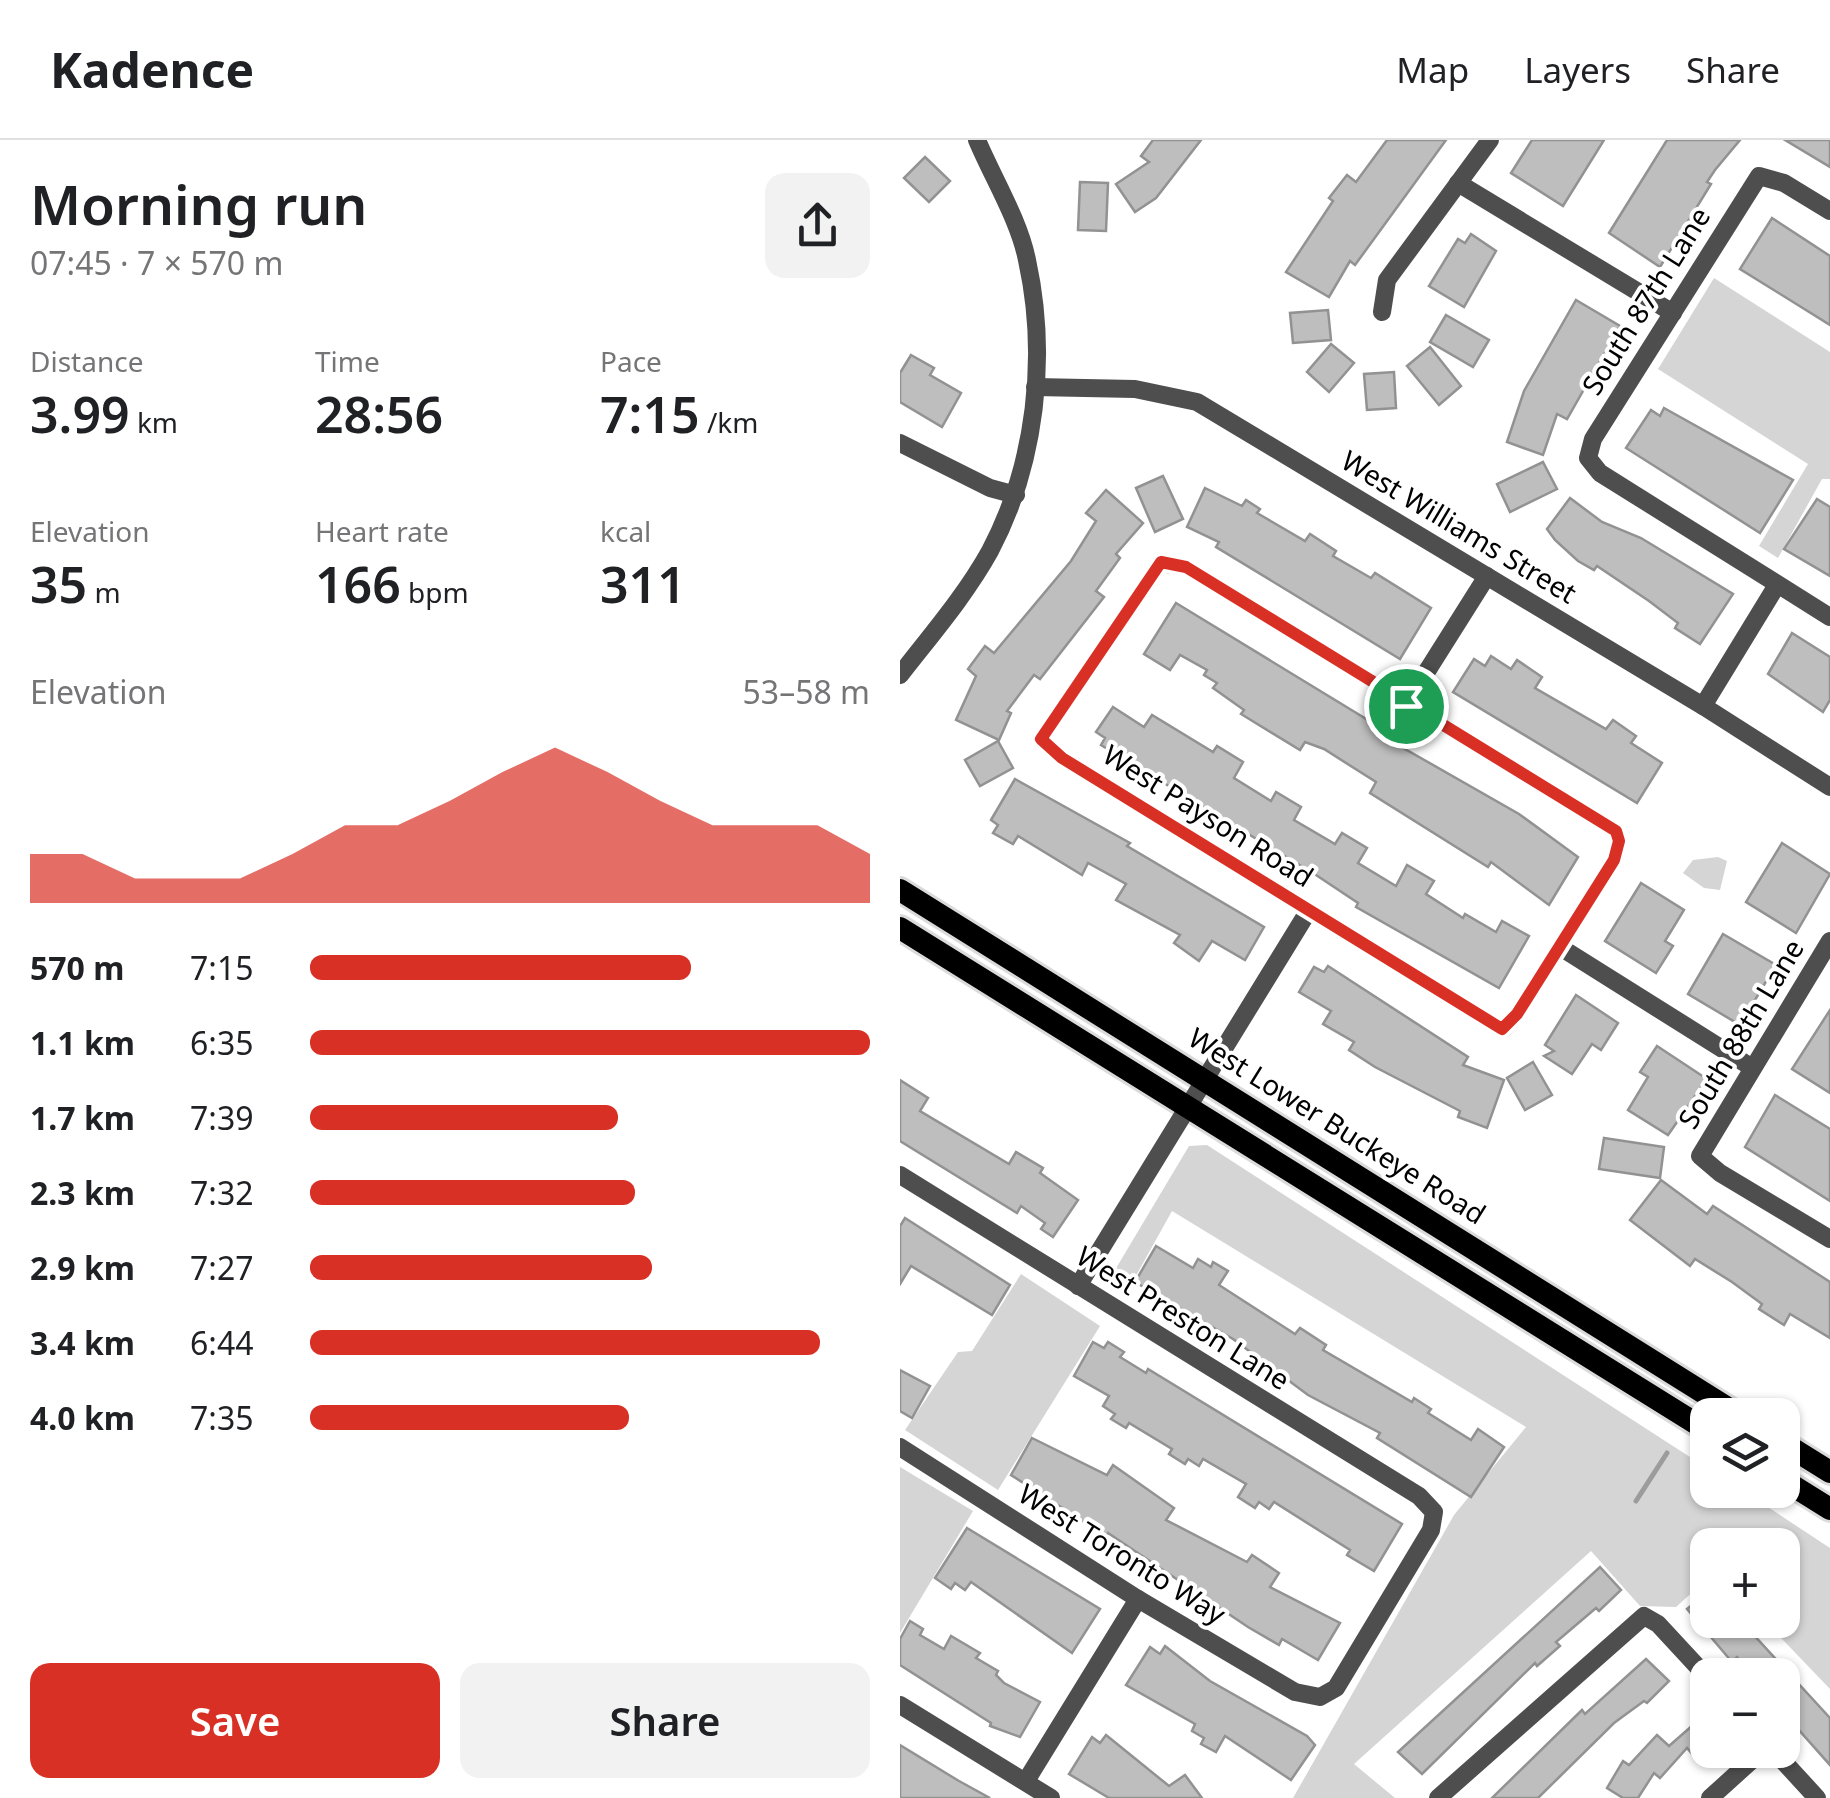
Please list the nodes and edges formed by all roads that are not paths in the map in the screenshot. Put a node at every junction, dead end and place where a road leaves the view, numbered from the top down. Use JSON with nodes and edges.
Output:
{"nodes":[{"id":1,"x":977,"y":140,"type":"edge"},
{"id":2,"x":1490,"y":140,"type":"edge"},
{"id":3,"x":1458,"y":184,"type":"junction"},
{"id":4,"x":1830,"y":211,"type":"edge"},
{"id":5,"x":1382,"y":312,"type":"dead end"},
{"id":6,"x":1673,"y":314,"type":"junction"},
{"id":7,"x":1035,"y":387,"type":"junction"},
{"id":8,"x":900,"y":443,"type":"edge"},
{"id":9,"x":1016,"y":496,"type":"junction"},
{"id":10,"x":1487,"y":576,"type":"junction"},
{"id":11,"x":1778,"y":585,"type":"junction"},
{"id":12,"x":1830,"y":617,"type":"edge"},
{"id":13,"x":900,"y":675,"type":"edge"},
{"id":14,"x":1406,"y":706,"type":"junction"},
{"id":15,"x":1703,"y":706,"type":"junction"},
{"id":16,"x":1830,"y":787,"type":"edge"},
{"id":17,"x":900,"y":890,"type":"edge"},
{"id":18,"x":1309,"y":910,"type":"junction"},
{"id":19,"x":900,"y":928,"type":"edge"},
{"id":20,"x":1830,"y":942,"type":"edge"},
{"id":21,"x":1560,"y":947,"type":"junction"},
{"id":22,"x":1813,"y":968,"type":"junction"},
{"id":23,"x":1830,"y":978,"type":"edge"},
{"id":24,"x":1751,"y":1067,"type":"junction"},
{"id":25,"x":1204,"y":1078,"type":"junction"},
{"id":26,"x":1188,"y":1105,"type":"junction"},
{"id":27,"x":900,"y":1174,"type":"edge"},
{"id":28,"x":1830,"y":1240,"type":"edge"},
{"id":29,"x":1078,"y":1286,"type":"junction"},
{"id":30,"x":1713,"y":1398,"type":"edge"},
{"id":31,"x":1690,"y":1420,"type":"edge"},
{"id":32,"x":900,"y":1446,"type":"edge"},
{"id":33,"x":1800,"y":1453,"type":"edge"},
{"id":34,"x":1830,"y":1472,"type":"edge"},
{"id":35,"x":1800,"y":1491,"type":"edge"},
{"id":36,"x":1830,"y":1510,"type":"edge"},
{"id":37,"x":1138,"y":1599,"type":"junction"},
{"id":38,"x":1690,"y":1659,"type":"edge"},
{"id":39,"x":1320,"y":1697,"type":"joint"},
{"id":40,"x":900,"y":1705,"type":"edge"},
{"id":41,"x":1743,"y":1768,"type":"edge"},
{"id":42,"x":1790,"y":1768,"type":"edge"},
{"id":43,"x":1026,"y":1781,"type":"junction"},
{"id":44,"x":1051,"y":1798,"type":"edge"},
{"id":45,"x":1438,"y":1798,"type":"edge"},
{"id":46,"x":1710,"y":1798,"type":"edge"},
{"id":47,"x":1817,"y":1798,"type":"edge"}],
"edges":[{"from":1,"to":7,"type":"street"},
{"from":2,"to":3,"type":"street"},
{"from":3,"to":5,"type":"street"},
{"from":3,"to":6,"type":"street"},
{"from":4,"to":6,"type":"street","name":"South 87th Lane"},
{"from":6,"to":11,"type":"street","name":"South 87th Lane"},
{"from":7,"to":9,"type":"street"},
{"from":7,"to":10,"type":"street","name":"West Williams Street"},
{"from":8,"to":9,"type":"street"},
{"from":9,"to":13,"type":"street"},
{"from":10,"to":14,"type":"street"},
{"from":10,"to":15,"type":"street","name":"West Williams Street"},
{"from":11,"to":12,"type":"street"},
{"from":11,"to":15,"type":"street"},
{"from":14,"to":18,"type":"street","name":"West Payson Road"},
{"from":14,"to":21,"type":"street"},
{"from":15,"to":16,"type":"street","name":"West Williams Street"},
{"from":17,"to":25,"type":"main road","name":"West Lower Buckeye Road"},
{"from":18,"to":21,"type":"street","name":"West Payson Road"},
{"from":18,"to":25,"type":"street"},
{"from":19,"to":26,"type":"main road"},
{"from":20,"to":22,"type":"street","name":"South 88th Lane"},
{"from":21,"to":24,"type":"street"},
{"from":22,"to":23,"type":"street"},
{"from":22,"to":24,"type":"street","name":"South 88th Lane"},
{"from":24,"to":28,"type":"street","name":"South 88th Lane"},
{"from":25,"to":26,"type":"street"},
{"from":25,"to":30,"type":"main road","name":"West Lower Buckeye Road"},
{"from":26,"to":29,"type":"street"},
{"from":26,"to":31,"type":"main road"},
{"from":27,"to":29,"type":"street","name":"West Preston Lane"},
{"from":29,"to":39,"type":"street","name":"West Preston Lane"},
{"from":32,"to":37,"type":"street","name":"West Toronto Way"},
{"from":33,"to":34,"type":"main road"},
{"from":35,"to":36,"type":"main road"},
{"from":37,"to":39,"type":"street","name":"West Toronto Way"},
{"from":37,"to":43,"type":"street"},
{"from":38,"to":45,"type":"street"},
{"from":40,"to":43,"type":"street"},
{"from":41,"to":46,"type":"street"},
{"from":42,"to":47,"type":"street"},
{"from":43,"to":44,"type":"street"}]}
